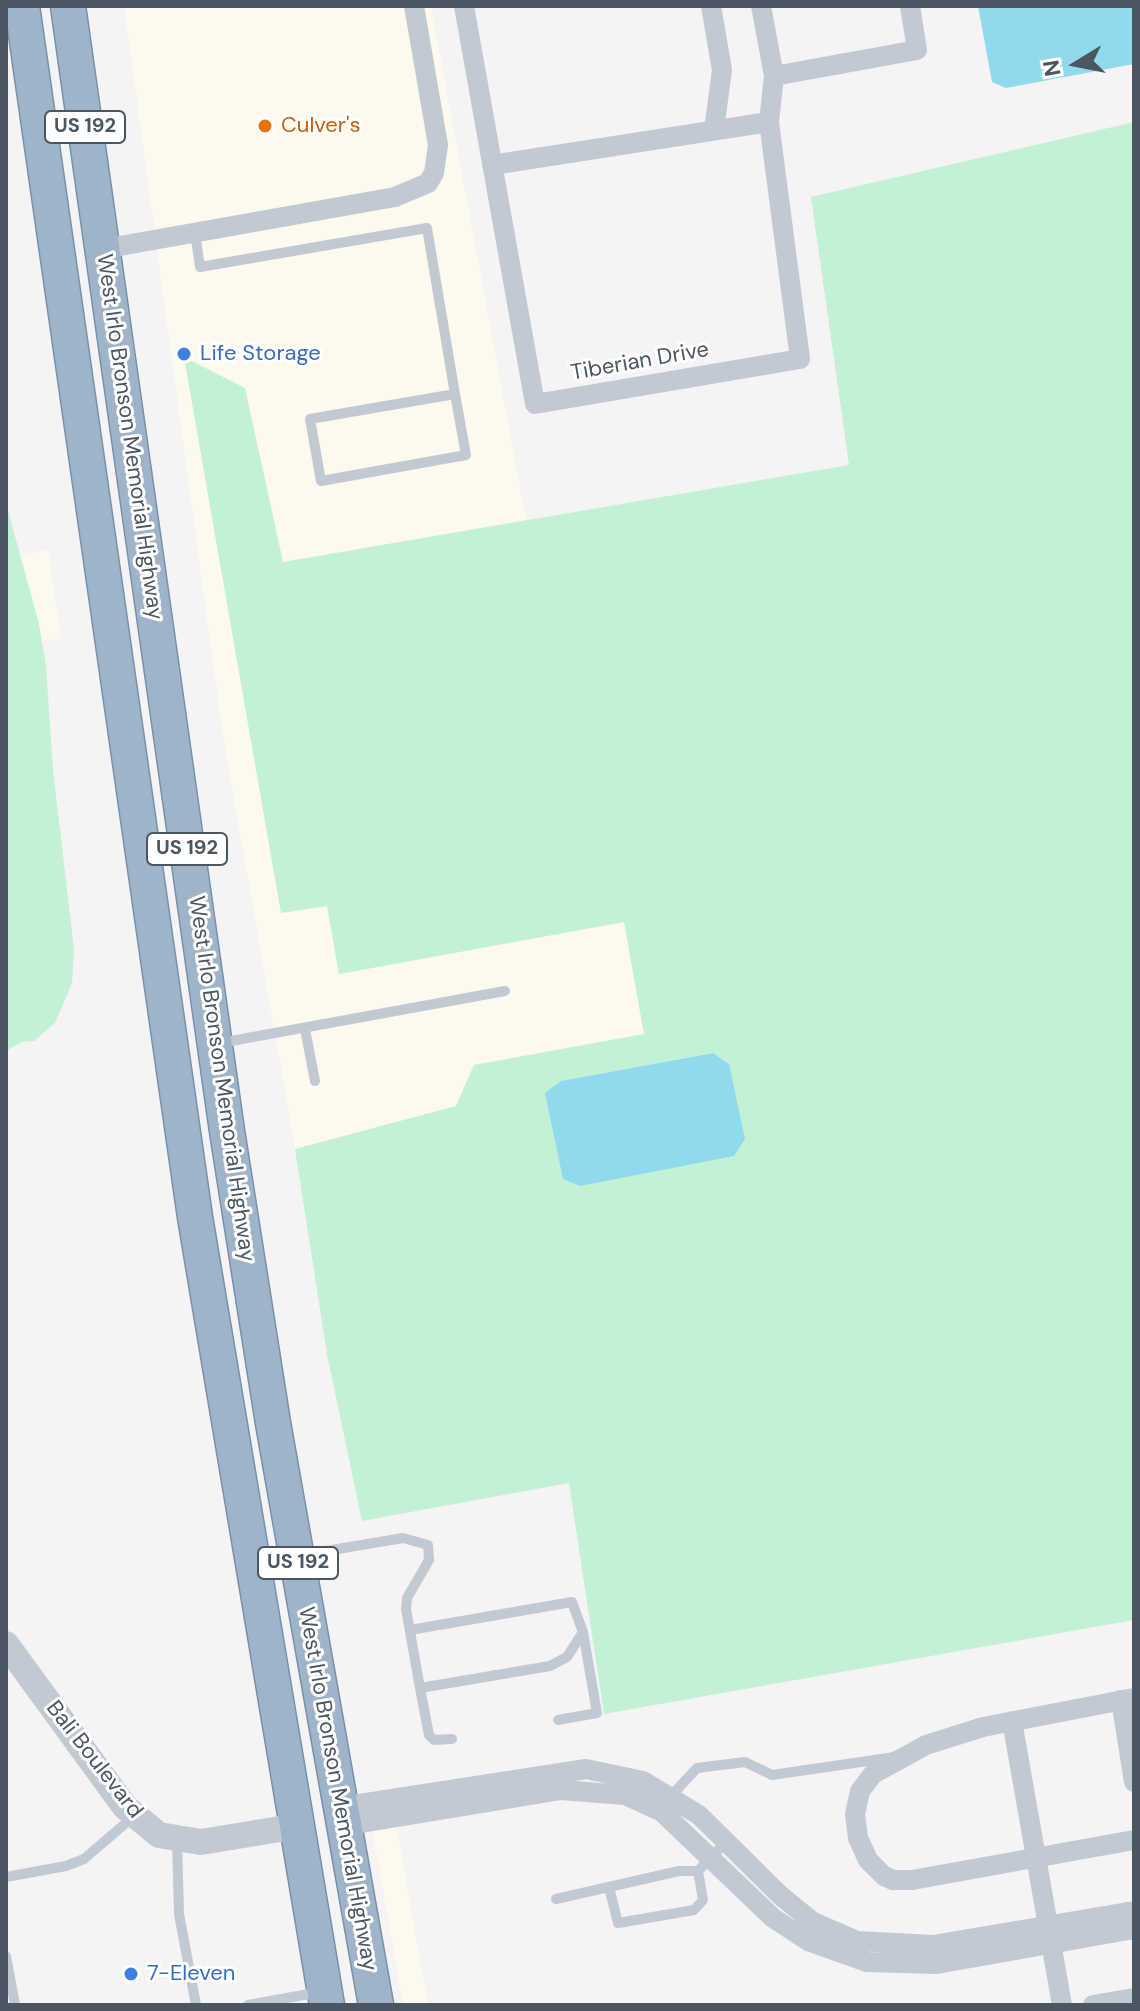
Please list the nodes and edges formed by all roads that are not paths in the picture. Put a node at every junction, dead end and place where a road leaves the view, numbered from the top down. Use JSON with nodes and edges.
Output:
{"nodes":[{"id":1,"x":22,"y":6,"type":"edge"},
{"id":2,"x":68,"y":6,"type":"edge"},
{"id":3,"x":414,"y":6,"type":"edge"},
{"id":4,"x":464,"y":6,"type":"edge"},
{"id":5,"x":711,"y":6,"type":"edge"},
{"id":6,"x":761,"y":6,"type":"edge"},
{"id":7,"x":910,"y":6,"type":"edge"},
{"id":8,"x":774,"y":76,"type":"junction"},
{"id":9,"x":769,"y":122,"type":"junction"},
{"id":10,"x":714,"y":130,"type":"junction"},
{"id":11,"x":492,"y":165,"type":"junction"},
{"id":12,"x":47,"y":186,"type":"junction"},
{"id":13,"x":195,"y":233,"type":"junction"},
{"id":14,"x":103,"y":249,"type":"junction"},
{"id":15,"x":58,"y":265,"type":"junction"},
{"id":16,"x":115,"y":331,"type":"junction"},
{"id":17,"x":455,"y":394,"type":"junction"},
{"id":18,"x":156,"y":947,"type":"junction"},
{"id":19,"x":505,"y":991,"type":"dead end"},
{"id":20,"x":305,"y":1029,"type":"junction"},
{"id":21,"x":214,"y":1044,"type":"junction"},
{"id":22,"x":171,"y":1051,"type":"junction"},
{"id":23,"x":315,"y":1081,"type":"dead end"},
{"id":24,"x":227,"y":1131,"type":"junction"},
{"id":25,"x":296,"y":1556,"type":"junction"},
{"id":26,"x":410,"y":1630,"type":"junction"},
{"id":27,"x":583,"y":1632,"type":"junction"},
{"id":28,"x":6,"y":1644,"type":"edge"},
{"id":29,"x":420,"y":1688,"type":"junction"},
{"id":30,"x":1127,"y":1699,"type":"edge"},
{"id":31,"x":558,"y":1720,"type":"dead end"},
{"id":32,"x":1012,"y":1721,"type":"junction"},
{"id":33,"x":452,"y":1739,"type":"dead end"},
{"id":34,"x":285,"y":1753,"type":"junction"},
{"id":35,"x":903,"y":1756,"type":"junction"},
{"id":36,"x":1134,"y":1782,"type":"edge"},
{"id":37,"x":666,"y":1804,"type":"junction"},
{"id":38,"x":134,"y":1816,"type":"junction"},
{"id":39,"x":342,"y":1816,"type":"junction"},
{"id":40,"x":298,"y":1826,"type":"junction"},
{"id":41,"x":177,"y":1840,"type":"junction"},
{"id":42,"x":1134,"y":1840,"type":"edge"},
{"id":43,"x":712,"y":1856,"type":"junction"},
{"id":44,"x":1036,"y":1857,"type":"junction"},
{"id":45,"x":6,"y":1877,"type":"edge"},
{"id":46,"x":609,"y":1887,"type":"junction"},
{"id":47,"x":556,"y":1899,"type":"dead end"},
{"id":48,"x":359,"y":1908,"type":"junction"},
{"id":49,"x":1134,"y":1911,"type":"edge"},
{"id":50,"x":1134,"y":1929,"type":"edge"},
{"id":51,"x":1050,"y":1935,"type":"junction"},
{"id":52,"x":6,"y":1956,"type":"edge"},
{"id":53,"x":326,"y":1998,"type":"edge"},
{"id":54,"x":1134,"y":1998,"type":"edge"},
{"id":55,"x":15,"y":2005,"type":"edge"},
{"id":56,"x":196,"y":2005,"type":"edge"},
{"id":57,"x":248,"y":2005,"type":"edge"},
{"id":58,"x":376,"y":2005,"type":"edge"},
{"id":59,"x":1062,"y":2005,"type":"edge"},
{"id":60,"x":1093,"y":2005,"type":"edge"}],
"edges":[{"from":1,"to":12,"type":"highway","name":"West Irlo Bronson Memorial Highway","number":"US 192"},
{"from":2,"to":14,"type":"highway","name":"West Irlo Bronson Memorial Highway","number":"US 192"},
{"from":3,"to":13,"type":"street"},
{"from":4,"to":11,"type":"street","name":"Tiberian Drive"},
{"from":5,"to":10,"type":"street"},
{"from":6,"to":8,"type":"street","name":"Tiberian Drive"},
{"from":7,"to":8,"type":"street"},
{"from":8,"to":9,"type":"street","name":"Tiberian Drive"},
{"from":9,"to":10,"type":"street"},
{"from":9,"to":11,"type":"street","name":"Tiberian Drive"},
{"from":10,"to":11,"type":"street"},
{"from":12,"to":14,"type":"highway"},
{"from":12,"to":15,"type":"highway","name":"West Irlo Bronson Memorial Highway","number":"US 192"},
{"from":13,"to":14,"type":"street"},
{"from":13,"to":17,"type":"lane"},
{"from":14,"to":16,"type":"highway","name":"West Irlo Bronson Memorial Highway","number":"US 192"},
{"from":15,"to":16,"type":"highway"},
{"from":15,"to":18,"type":"highway","name":"West Irlo Bronson Memorial Highway","number":"US 192"},
{"from":16,"to":21,"type":"highway","name":"West Irlo Bronson Memorial Highway","number":"US 192"},
{"from":17,"to":17,"type":"lane"},
{"from":18,"to":21,"type":"highway"},
{"from":18,"to":22,"type":"highway","name":"West Irlo Bronson Memorial Highway","number":"US 192"},
{"from":19,"to":20,"type":"lane"},
{"from":20,"to":21,"type":"lane"},
{"from":20,"to":23,"type":"lane"},
{"from":21,"to":24,"type":"highway","name":"West Irlo Bronson Memorial Highway","number":"US 192"},
{"from":22,"to":24,"type":"highway"},
{"from":22,"to":34,"type":"highway","name":"West Irlo Bronson Memorial Highway","number":"US 192"},
{"from":24,"to":25,"type":"highway","name":"West Irlo Bronson Memorial Highway","number":"US 192"},
{"from":25,"to":26,"type":"lane"},
{"from":25,"to":39,"type":"highway","name":"West Irlo Bronson Memorial Highway","number":"US 192"},
{"from":26,"to":27,"type":"lane"},
{"from":26,"to":29,"type":"lane"},
{"from":27,"to":29,"type":"lane"},
{"from":27,"to":31,"type":"lane"},
{"from":28,"to":38,"type":"street","name":"Bali Boulevard"},
{"from":29,"to":33,"type":"lane"},
{"from":30,"to":32,"type":"street"},
{"from":30,"to":36,"type":"street"},
{"from":32,"to":35,"type":"street"},
{"from":32,"to":44,"type":"street"},
{"from":34,"to":39,"type":"highway"},
{"from":34,"to":40,"type":"highway","name":"West Irlo Bronson Memorial Highway","number":"US 192"},
{"from":35,"to":37,"type":"lane"},
{"from":35,"to":44,"type":"street"},
{"from":37,"to":39,"type":"street"},
{"from":37,"to":43,"type":"street"},
{"from":38,"to":41,"type":"street","name":"Bali Boulevard"},
{"from":38,"to":45,"type":"lane"},
{"from":39,"to":48,"type":"highway","name":"West Irlo Bronson Memorial Highway","number":"US 192"},
{"from":40,"to":41,"type":"street","name":"Bali Boulevard"},
{"from":40,"to":48,"type":"highway"},
{"from":40,"to":53,"type":"highway","name":"West Irlo Bronson Memorial Highway","number":"US 192"},
{"from":41,"to":56,"type":"lane"},
{"from":42,"to":44,"type":"street"},
{"from":43,"to":46,"type":"lane"},
{"from":43,"to":46,"type":"lane"},
{"from":43,"to":51,"type":"street"},
{"from":44,"to":51,"type":"street"},
{"from":46,"to":47,"type":"lane"},
{"from":48,"to":58,"type":"highway","name":"West Irlo Bronson Memorial Highway","number":"US 192"},
{"from":49,"to":51,"type":"street"},
{"from":50,"to":51,"type":"street"},
{"from":51,"to":59,"type":"street"},
{"from":52,"to":55,"type":"lane"},
{"from":53,"to":57,"type":"lane"},
{"from":54,"to":60,"type":"street"}]}
